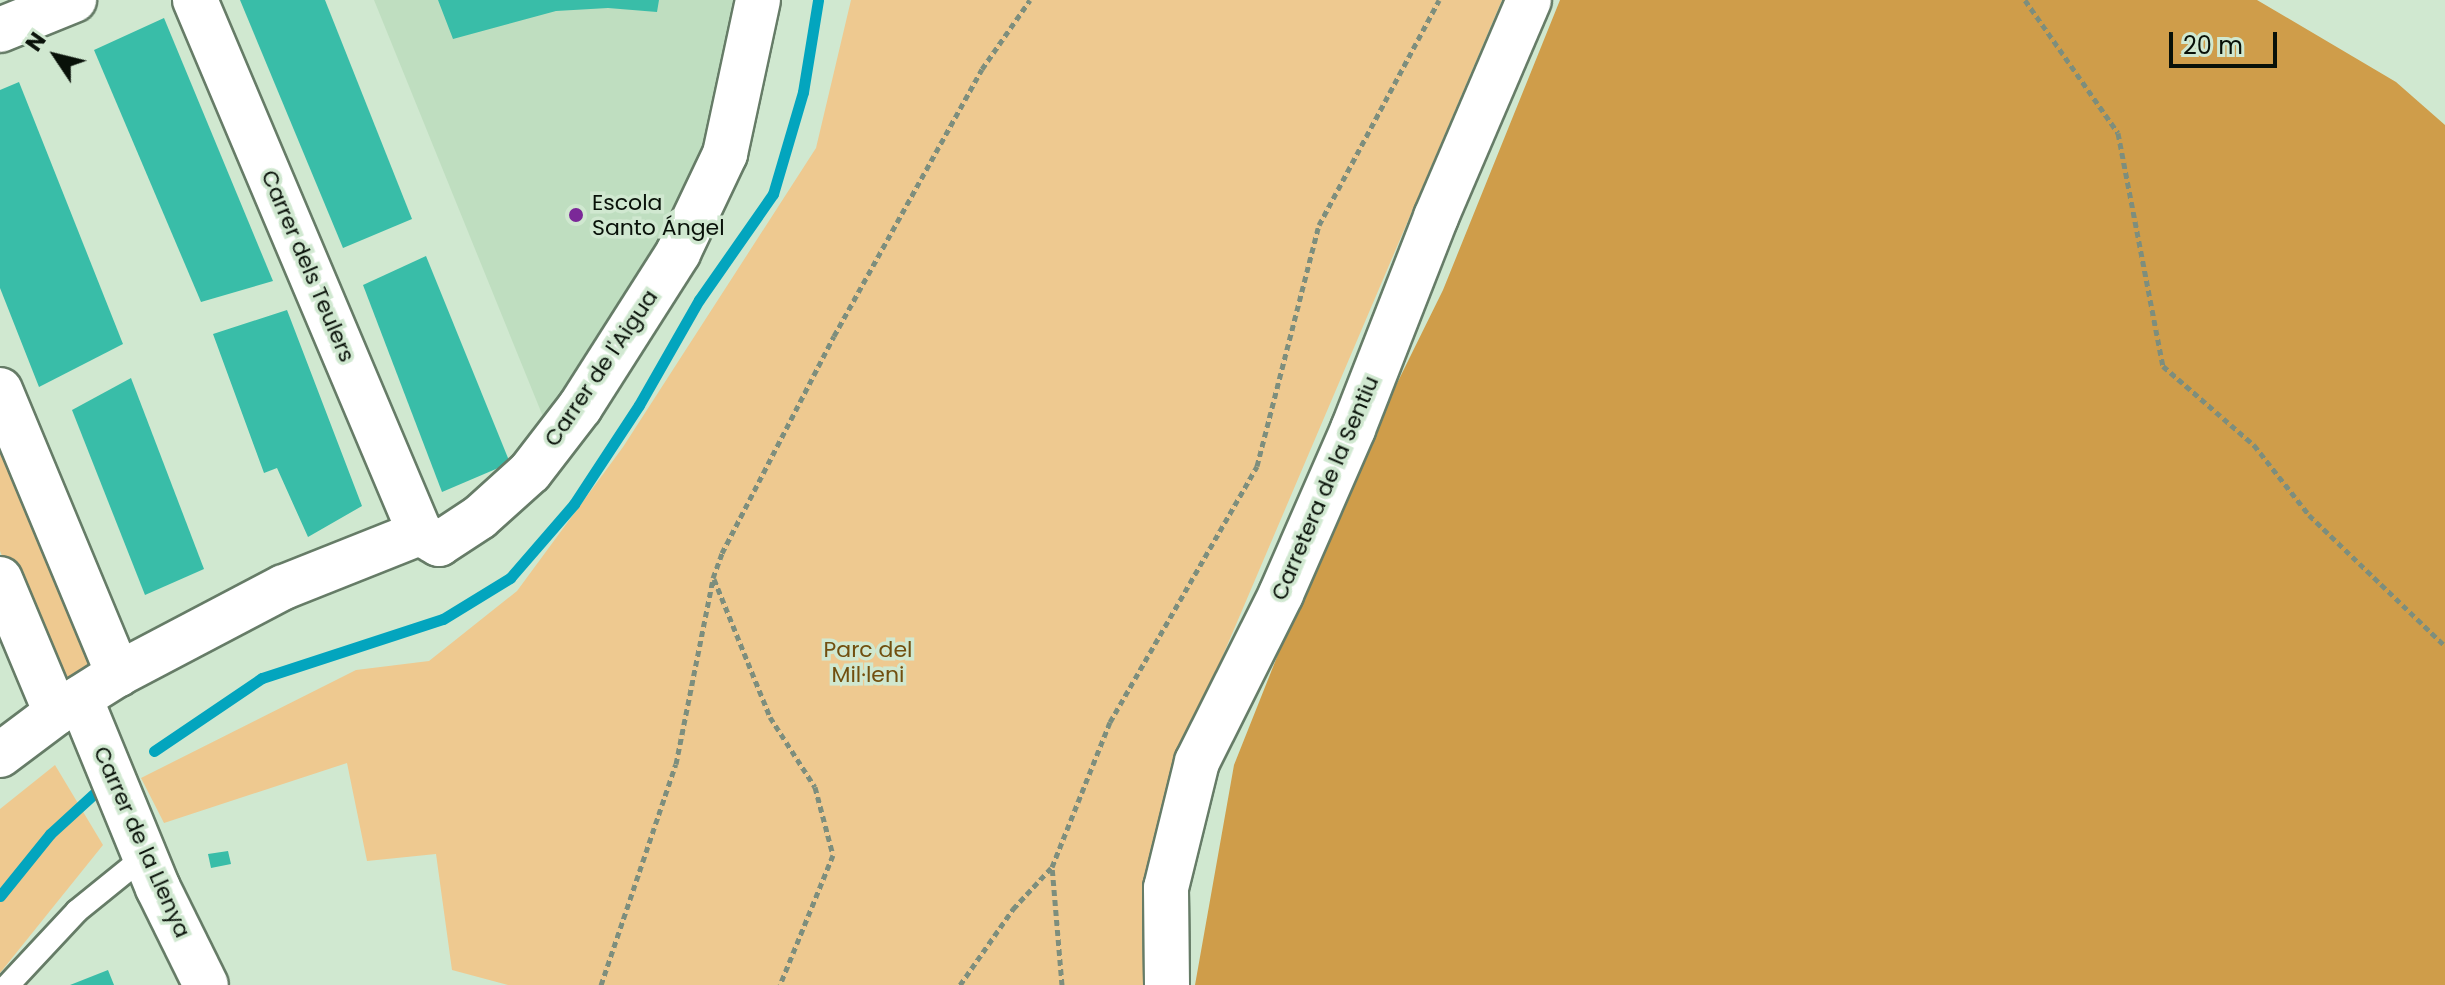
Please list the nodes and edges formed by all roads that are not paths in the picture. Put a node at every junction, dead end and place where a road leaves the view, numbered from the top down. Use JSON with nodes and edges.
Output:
{"nodes":[{"id":1,"x":74,"y":0,"type":"edge"},
{"id":2,"x":195,"y":0,"type":"edge"},
{"id":3,"x":758,"y":0,"type":"edge"},
{"id":4,"x":1529,"y":0,"type":"edge"},
{"id":5,"x":0,"y":30,"type":"edge"},
{"id":6,"x":0,"y":390,"type":"edge"},
{"id":7,"x":420,"y":533,"type":"junction"},
{"id":8,"x":0,"y":579,"type":"edge"},
{"id":9,"x":118,"y":674,"type":"junction"},
{"id":10,"x":68,"y":706,"type":"junction"},
{"id":11,"x":0,"y":755,"type":"edge"},
{"id":12,"x":145,"y":856,"type":"junction"},
{"id":13,"x":8,"y":985,"type":"edge"},
{"id":14,"x":206,"y":985,"type":"edge"},
{"id":15,"x":1167,"y":985,"type":"edge"}],
"edges":[{"from":1,"to":5,"type":"street"},
{"from":2,"to":7,"type":"street","name":"Carrer dels Teulers"},
{"from":3,"to":7,"type":"street","name":"Carrer de l'Aigua"},
{"from":4,"to":15,"type":"street","name":"Carretera de la Sentiu"},
{"from":6,"to":9,"type":"street"},
{"from":7,"to":9,"type":"street","name":"Carrer de l'Aigua"},
{"from":8,"to":10,"type":"street","name":"Carrer de la Llenya"},
{"from":9,"to":10,"type":"street","name":"Carrer de l'Aigua"},
{"from":10,"to":11,"type":"street","name":"Carrer de l'Aigua"},
{"from":10,"to":12,"type":"street","name":"Carrer de la Llenya"},
{"from":12,"to":13,"type":"lane"},
{"from":12,"to":14,"type":"street","name":"Carrer de la Llenya"}]}
